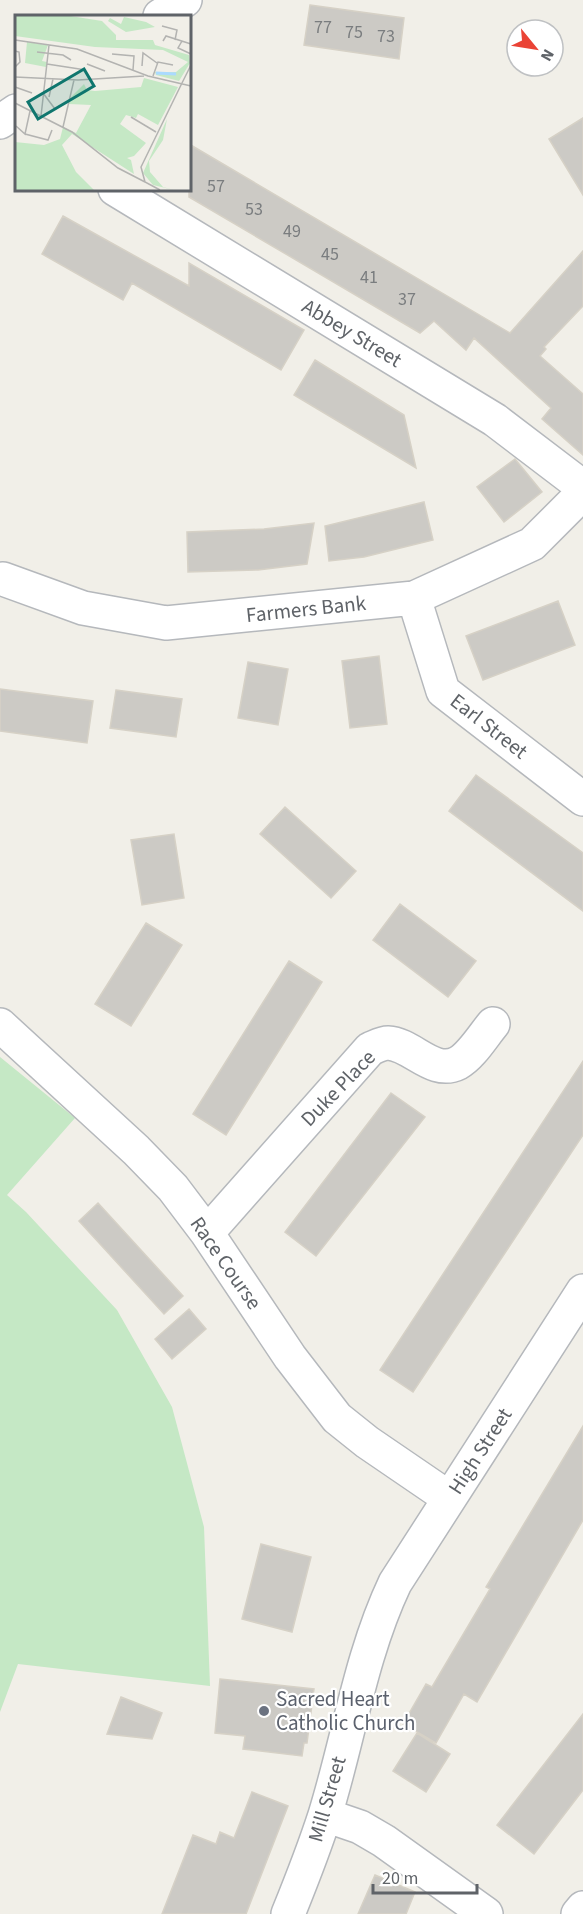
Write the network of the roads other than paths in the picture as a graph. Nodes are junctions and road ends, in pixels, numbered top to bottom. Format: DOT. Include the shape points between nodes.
graph roads {
  1 [pos="185,0"];
  2 [pos="162,15"];
  3 [pos="15,112"];
  4 [pos="0,122"];
  5 [pos="117,190"];
  6 [pos="583,487"];
  7 [pos="583,493"];
  8 [pos="3,579"];
  9 [pos="414,598"];
  10 [pos="583,799"];
  11 [pos="0,1024"];
  12 [pos="493,1024"];
  13 [pos="207,1233"];
  14 [pos="583,1291"];
  15 [pos="449,1498"];
  16 [pos="381,1613"];
  17 [pos="325,1815"];
  18 [pos="583,1908"];
  19 [pos="288,1914"];
  20 [pos="486,1914"];
  21 [pos="578,1914"];
  1 -- 2 [label="street"];
  3 -- 4 [label="street"];
  5 -- 6 [label="street, Abbey Street" via="495,420"];
  7 -- 9 [label="street, Farmers Bank" via="532,544"];
  8 -- 9 [label="street, Farmers Bank" via="83,608 166,623"];
  9 -- 10 [label="street, Earl Street" via="443,691"];
  11 -- 13 [label="street, Race Course" via="136,1150 173,1188"];
  12 -- 13 [label="street, Duke Place" via="459,1062 446,1066 431,1063 402,1046 386,1043 370,1049"];
  13 -- 15 [label="street, Race Course" via="290,1357 337,1418"];
  14 -- 15 [label="street, High Street"];
  15 -- 16 [label="street, High Street" via="395,1583"];
  16 -- 17 [label="street, Mill Street" via="350,1712"];
  17 -- 19 [label="street, Mill Street"];
  17 -- 20 [label="street" via="360,1827 384,1841"];
  18 -- 21 [label="street"];
}
